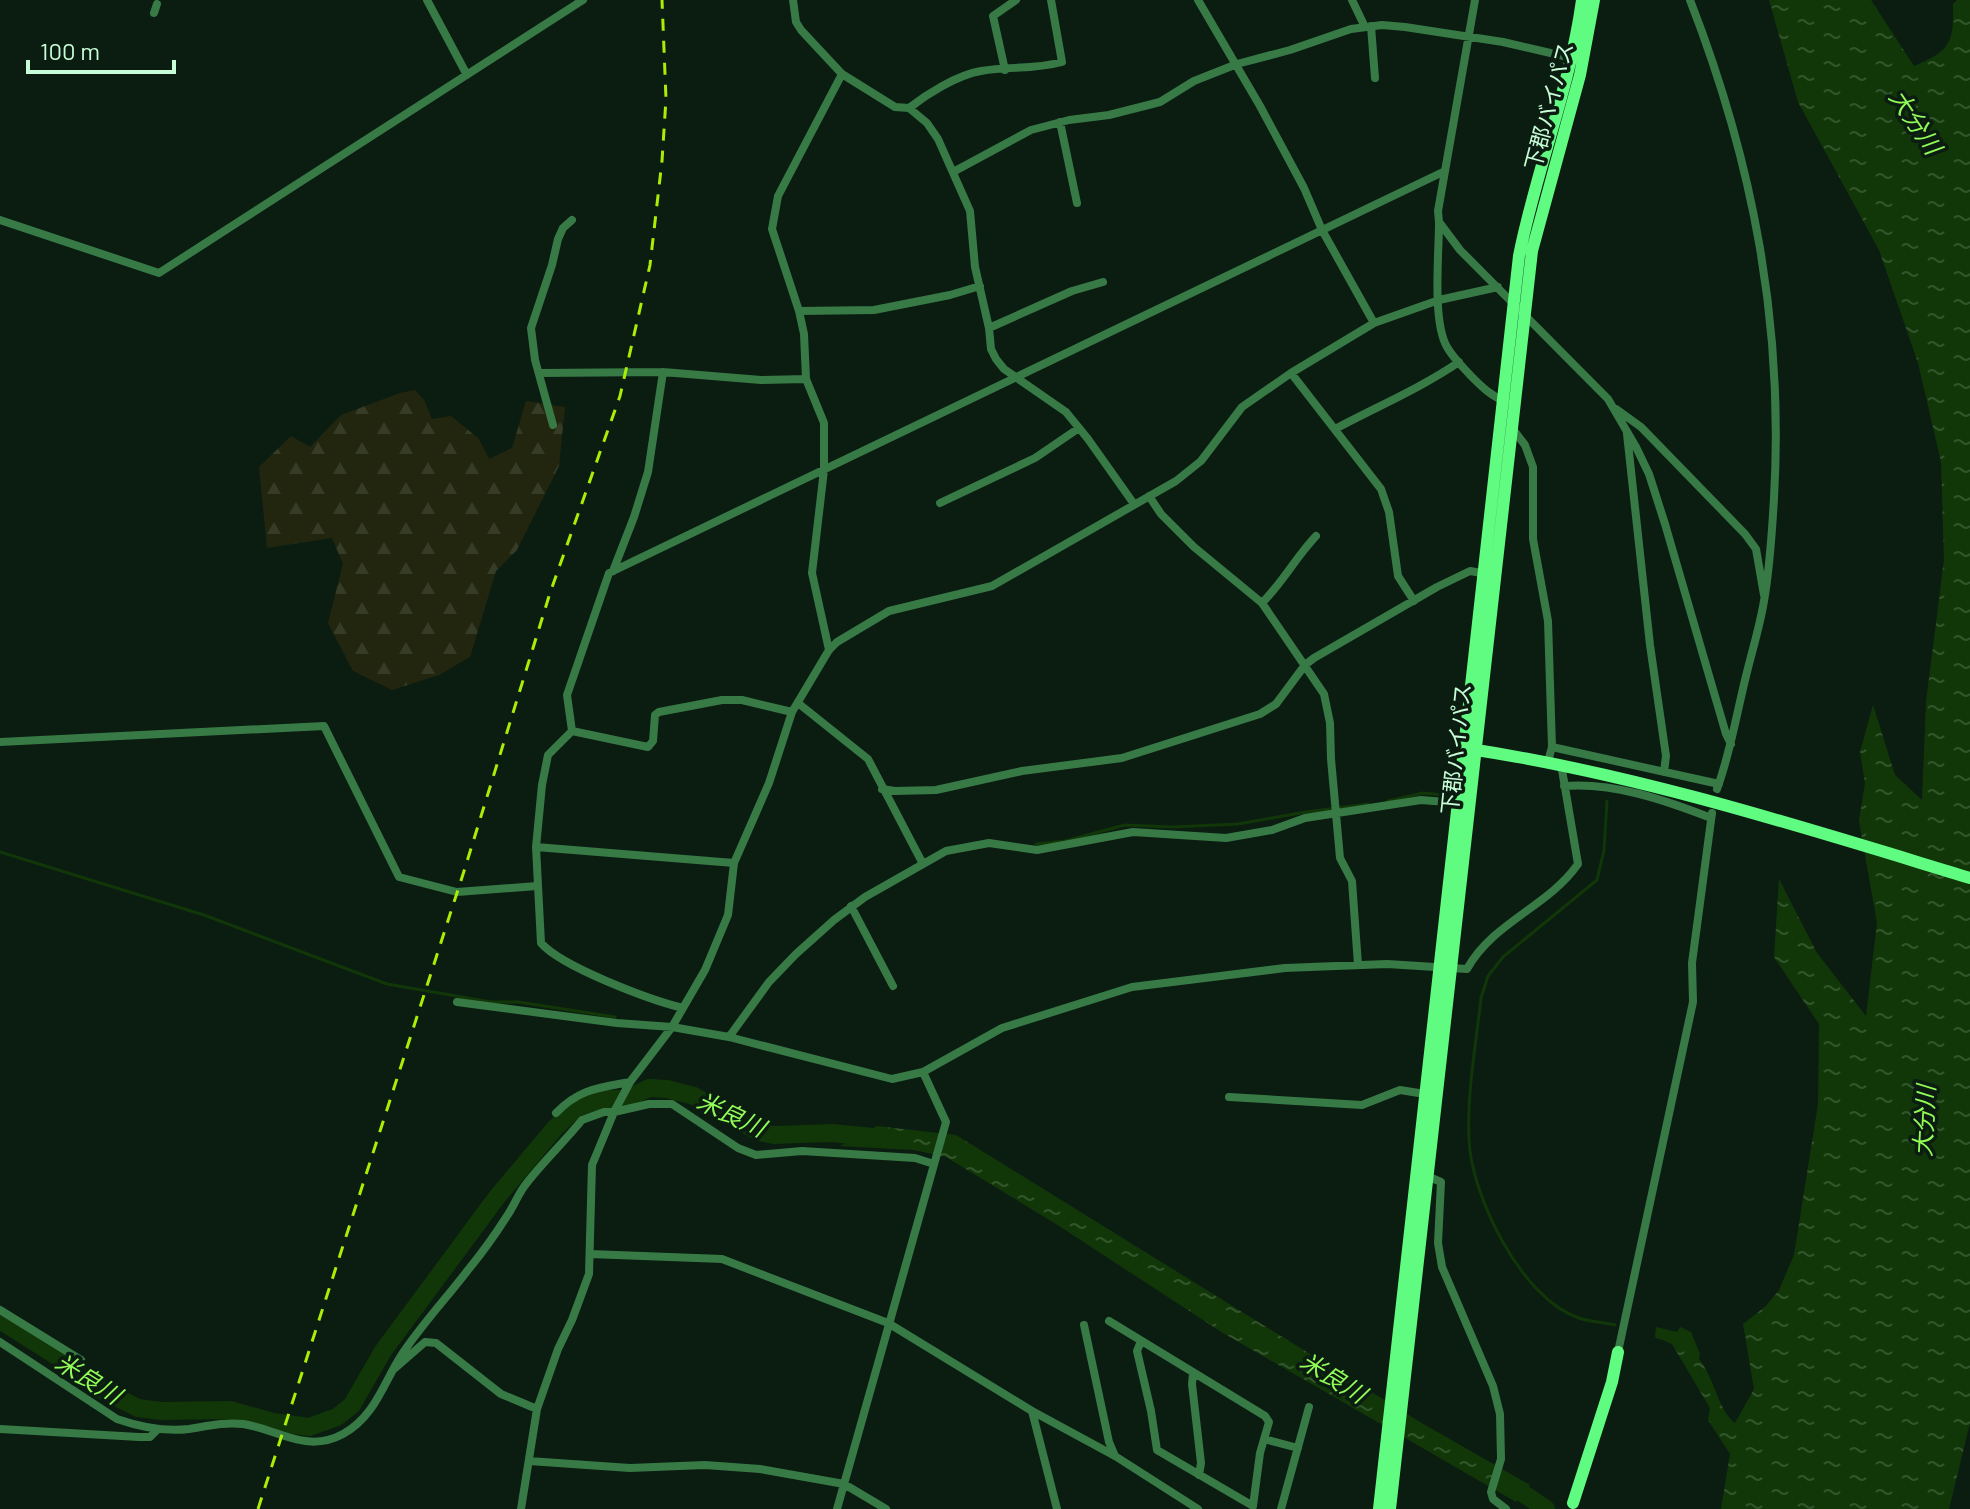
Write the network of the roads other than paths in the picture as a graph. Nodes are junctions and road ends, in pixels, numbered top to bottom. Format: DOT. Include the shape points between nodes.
graph roads {
  1 [pos="427,0"];
  2 [pos="583,0"];
  3 [pos="793,0"];
  4 [pos="1016,0"];
  5 [pos="1051,0"];
  6 [pos="1198,0"];
  7 [pos="1352,0"];
  8 [pos="1475,0"];
  9 [pos="1582,0"];
  10 [pos="1594,0"];
  11 [pos="1690,0"];
  12 [pos="1368,26"];
  13 [pos="1468,38"];
  14 [pos="1572,58"];
  15 [pos="1237,64"];
  16 [pos="1005,70"];
  17 [pos="842,74"];
  18 [pos="467,75"];
  19 [pos="1375,78"];
  20 [pos="909,108"];
  21 [pos="1060,122"];
  22 [pos="1445,171"];
  23 [pos="953,172"];
  24 [pos="1077,203"];
  25 [pos="0,220"];
  26 [pos="572,220"];
  27 [pos="1439,222"];
  28 [pos="1322,230"];
  29 [pos="1103,282"];
  30 [pos="980,286"];
  31 [pos="1498,287"];
  32 [pos="1439,300"];
  33 [pos="1514,303"];
  34 [pos="799,311"];
  35 [pos="1525,315"];
  36 [pos="1374,323"];
  37 [pos="989,328"];
  38 [pos="1459,362"];
  39 [pos="663,372"];
  40 [pos="539,373"];
  41 [pos="1291,373"];
  42 [pos="1016,378"];
  43 [pos="806,379"];
  44 [pos="1509,403"];
  45 [pos="1612,406"];
  46 [pos="553,425"];
  47 [pos="1079,428"];
  48 [pos="1512,428"];
  49 [pos="1335,429"];
  50 [pos="1626,429"];
  51 [pos="824,470"];
  52 [pos="1149,496"];
  53 [pos="940,503"];
  54 [pos="1134,504"];
  55 [pos="1316,536"];
  56 [pos="613,571"];
  57 [pos="1490,575"];
  58 [pos="1765,597"];
  59 [pos="1414,601"];
  60 [pos="1262,603"];
  61 [pos="829,650"];
  62 [pos="1305,665"];
  63 [pos="798,703"];
  64 [pos="792,712"];
  65 [pos="572,731"];
  66 [pos="0,742"];
  67 [pos="1731,744"];
  68 [pos="1552,747"];
  69 [pos="1470,749"];
  70 [pos="1548,761"];
  71 [pos="1561,764"];
  72 [pos="1664,772"];
  73 [pos="1564,786"];
  74 [pos="882,789"];
  75 [pos="1464,804"];
  76 [pos="1336,813"];
  77 [pos="536,847"];
  78 [pos="734,863"];
  79 [pos="923,864"];
  80 [pos="1970,878"];
  81 [pos="537,886"];
  82 [pos="851,906"];
  83 [pos="1358,965"];
  84 [pos="1445,968"];
  85 [pos="893,986"];
  86 [pos="457,1002"];
  87 [pos="683,1008"];
  88 [pos="672,1027"];
  89 [pos="729,1037"];
  90 [pos="923,1072"];
  91 [pos="630,1082"];
  92 [pos="1425,1094"];
  93 [pos="1229,1097"];
  94 [pos="614,1112"];
  95 [pos="556,1113"];
  96 [pos="934,1164"];
  97 [pos="1427,1176"];
  98 [pos="590,1254"];
  99 [pos="0,1310"];
  100 [pos="1109,1321"];
  101 [pos="888,1323"];
  102 [pos="1084,1325"];
  103 [pos="1141,1341"];
  104 [pos="0,1342"];
  105 [pos="1618,1352"];
  106 [pos="81,1360"];
  107 [pos="390,1372"];
  108 [pos="1193,1373"];
  109 [pos="1397,1397"];
  110 [pos="1309,1407"];
  111 [pos="537,1409"];
  112 [pos="1032,1411"];
  113 [pos="0,1429"];
  114 [pos="158,1429"];
  115 [pos="1264,1439"];
  116 [pos="1392,1440"];
  117 [pos="1298,1448"];
  118 [pos="1115,1456"];
  119 [pos="529,1461"];
  120 [pos="1199,1475"];
  121 [pos="844,1484"];
  122 [pos="1573,1506"];
  123 [pos="521,1509"];
  124 [pos="837,1509"];
  125 [pos="886,1509"];
  126 [pos="1057,1509"];
  127 [pos="1198,1509"];
  128 [pos="1281,1509"];
  129 [pos="1379,1509"];
  130 [pos="1390,1509"];
  131 [pos="1506,1509"];
  1 -- 18 [label="street"];
  2 -- 18 [label="street"];
  3 -- 17 [label="street" via="801,30"];
  4 -- 16 [label="street" via="993,16"];
  5 -- 16 [label="street" via="1062,62"];
  6 -- 15 [label="street"];
  7 -- 12 [label="street"];
  8 -- 13 [label="street"];
  9 -- 14 [label="street"];
  10 -- 35 [label="street, 下郡バイパス" via="1580,75 1532,251"];
  11 -- 58 [label="street" via="1724,100 1770,300 1777,452"];
  12 -- 13 [label="street"];
  12 -- 15 [label="street"];
  12 -- 19 [label="street"];
  13 -- 14 [label="street"];
  13 -- 22 [label="street"];
  14 -- 33 [label="street" via="1528,215"];
  15 -- 21 [label="street" via="1160,102"];
  15 -- 28 [label="street"];
  16 -- 20 [label="street" via="979,71 956,80"];
  17 -- 20 [label="street" via="895,107"];
  17 -- 34 [label="street" via="778,196 772,229"];
  18 -- 25 [label="street" via="159,273"];
  20 -- 23 [label="street" via="927,123"];
  21 -- 23 [label="street" via="1031,130"];
  21 -- 24 [label="street"];
  22 -- 27 [label="street"];
  22 -- 28 [label="street"];
  23 -- 30 [label="street" via="970,211"];
  26 -- 40 [label="street" via="558,239 531,328"];
  27 -- 31 [label="street"];
  27 -- 32 [label="street"];
  28 -- 36 [label="street"];
  28 -- 42 [label="street"];
  29 -- 37 [label="street"];
  30 -- 34 [label="street" via="874,310"];
  30 -- 37 [label="street"];
  31 -- 32 [label="street"];
  31 -- 33 [label="street"];
  32 -- 36 [label="street"];
  32 -- 38 [label="street" via="1442,334"];
  33 -- 35 [label="street"];
  33 -- 44 [label="street"];
  34 -- 43 [label="street"];
  35 -- 44 [label="street, 下郡バイパス"];
  35 -- 45 [label="street"];
  36 -- 41 [label="street"];
  37 -- 42 [label="street" via="996,359"];
  38 -- 44 [label="street" via="1487,392"];
  38 -- 49 [label="street"];
  39 -- 40 [label="street"];
  39 -- 43 [label="street"];
  39 -- 56 [label="street" via="648,472"];
  40 -- 46 [label="street"];
  41 -- 49 [label="street"];
  41 -- 52 [label="street" via="1242,407 1201,461"];
  42 -- 47 [label="street" via="1052,400"];
  42 -- 51 [label="street"];
  43 -- 51 [label="street" via="824,423"];
  44 -- 48 [label="street, 下郡バイパス"];
  44 -- 57 [label="street"];
  45 -- 50 [label="street"];
  45 -- 58 [label="street" via="1641,427 1745,534 1756,549"];
  47 -- 53 [label="street" via="1035,458"];
  47 -- 54 [label="street"];
  48 -- 57 [label="street, 下郡バイパス"];
  48 -- 68 [label="street" via="1533,467 1533,539 1548,621"];
  49 -- 59 [label="street" via="1381,489 1398,576"];
  50 -- 67 [label="street" via="1649,474"];
  50 -- 72 [label="street"];
  51 -- 56 [label="street"];
  51 -- 61 [label="street" via="812,573"];
  52 -- 54 [label="street"];
  52 -- 60 [label="street" via="1194,547"];
  54 -- 61 [label="street" via="992,586 889,611"];
  55 -- 60 [label="street"];
  56 -- 65 [label="street" via="569,687"];
  57 -- 59 [label="street" via="1470,571"];
  57 -- 69 [label="street"];
  58 -- 67 [label="street"];
  59 -- 62 [label="street"];
  60 -- 62 [label="street"];
  61 -- 63 [label="street"];
  62 -- 74 [label="street" via="1276,704 1260,714 1142,753 936,790"];
  62 -- 76 [label="street" via="1328,708"];
  63 -- 64 [label="street"];
  63 -- 74 [label="street" via="868,759"];
  64 -- 65 [label="street" via="722,700 659,712 648,747"];
  64 -- 78 [label="street"];
  65 -- 77 [label="street" via="548,755"];
  66 -- 81 [label="street" via="324,726 399,877 457,892"];
  67 -- 72 [label="street" via="1718,787"];
  68 -- 70 [label="street"];
  68 -- 72 [label="street"];
  69 -- 70 [label="street"];
  69 -- 75 [label="street"];
  70 -- 71 [label="street"];
  71 -- 73 [label="street"];
  71 -- 80 [label="street" via="1751,812"];
  73 -- 84 [label="street" via="1578,864 1569,877 1477,950 1467,969"];
  73 -- 105 [label="street" via="1607,787 1711,816 1692,963 1693,1002"];
  74 -- 79 [label="street"];
  75 -- 76 [label="street" via="1421,800"];
  75 -- 84 [label="street"];
  76 -- 79 [label="street" via="1226,838 1133,832 1037,850 989,843 946,851"];
  76 -- 83 [label="street" via="1340,858 1352,881"];
  77 -- 78 [label="street"];
  77 -- 81 [label="street"];
  78 -- 87 [label="street" via="728,915"];
  79 -- 82 [label="street"];
  81 -- 87 [label="street" via="541,943 550,953 650,999"];
  82 -- 85 [label="street"];
  82 -- 89 [label="street" via="769,982"];
  83 -- 84 [label="street"];
  83 -- 90 [label="street" via="1285,968 1132,987 1002,1028"];
  84 -- 92 [label="street"];
  84 -- 97 [label="street"];
  86 -- 88 [label="street"];
  87 -- 88 [label="street"];
  88 -- 89 [label="street"];
  88 -- 91 [label="street"];
  89 -- 90 [label="street" via="892,1079"];
  90 -- 96 [label="street" via="946,1122"];
  91 -- 94 [label="street"];
  91 -- 95 [label="street" via="570,1098"];
  92 -- 93 [label="street" via="1400,1090 1362,1105"];
  92 -- 109 [label="street"];
  94 -- 96 [label="street" via="672,1104 756,1155 802,1151 915,1158"];
  94 -- 98 [label="street" via="592,1165"];
  94 -- 107 [label="street" via="582,1120 538,1169"];
  96 -- 101 [label="street"];
  97 -- 109 [label="street"];
  97 -- 131 [label="street" via="1441,1182 1442,1267 1497,1400 1502,1450 1491,1496"];
  98 -- 101 [label="street" via="722,1259"];
  98 -- 111 [label="street" via="589,1274"];
  99 -- 106 [label="street"];
  100 -- 103 [label="street"];
  101 -- 112 [label="street"];
  101 -- 121 [label="street"];
  102 -- 118 [label="street"];
  103 -- 108 [label="street"];
  103 -- 120 [label="street" via="1137,1351 1157,1450"];
  104 -- 114 [label="street" via="117,1419"];
  105 -- 122 [label="street"];
  107 -- 111 [label="street" via="425,1342 436,1343 501,1394"];
  107 -- 114 [label="street" via="380,1397 356,1426 322,1441 281,1437 243,1424"];
  108 -- 115 [label="street" via="1265,1416 1269,1422"];
  108 -- 120 [label="street"];
  109 -- 116 [label="street"];
  110 -- 117 [label="street"];
  111 -- 119 [label="street"];
  112 -- 118 [label="street"];
  112 -- 126 [label="street"];
  113 -- 114 [label="street" via="139,1437 150,1437"];
  115 -- 117 [label="street"];
  115 -- 120 [label="street" via="1253,1506"];
  116 -- 129 [label="street"];
  116 -- 130 [label="street"];
  117 -- 128 [label="street"];
  118 -- 127 [label="street"];
  119 -- 121 [label="street" via="630,1468 728,1465"];
  119 -- 123 [label="street"];
  121 -- 124 [label="street"];
  121 -- 125 [label="street"];
}
